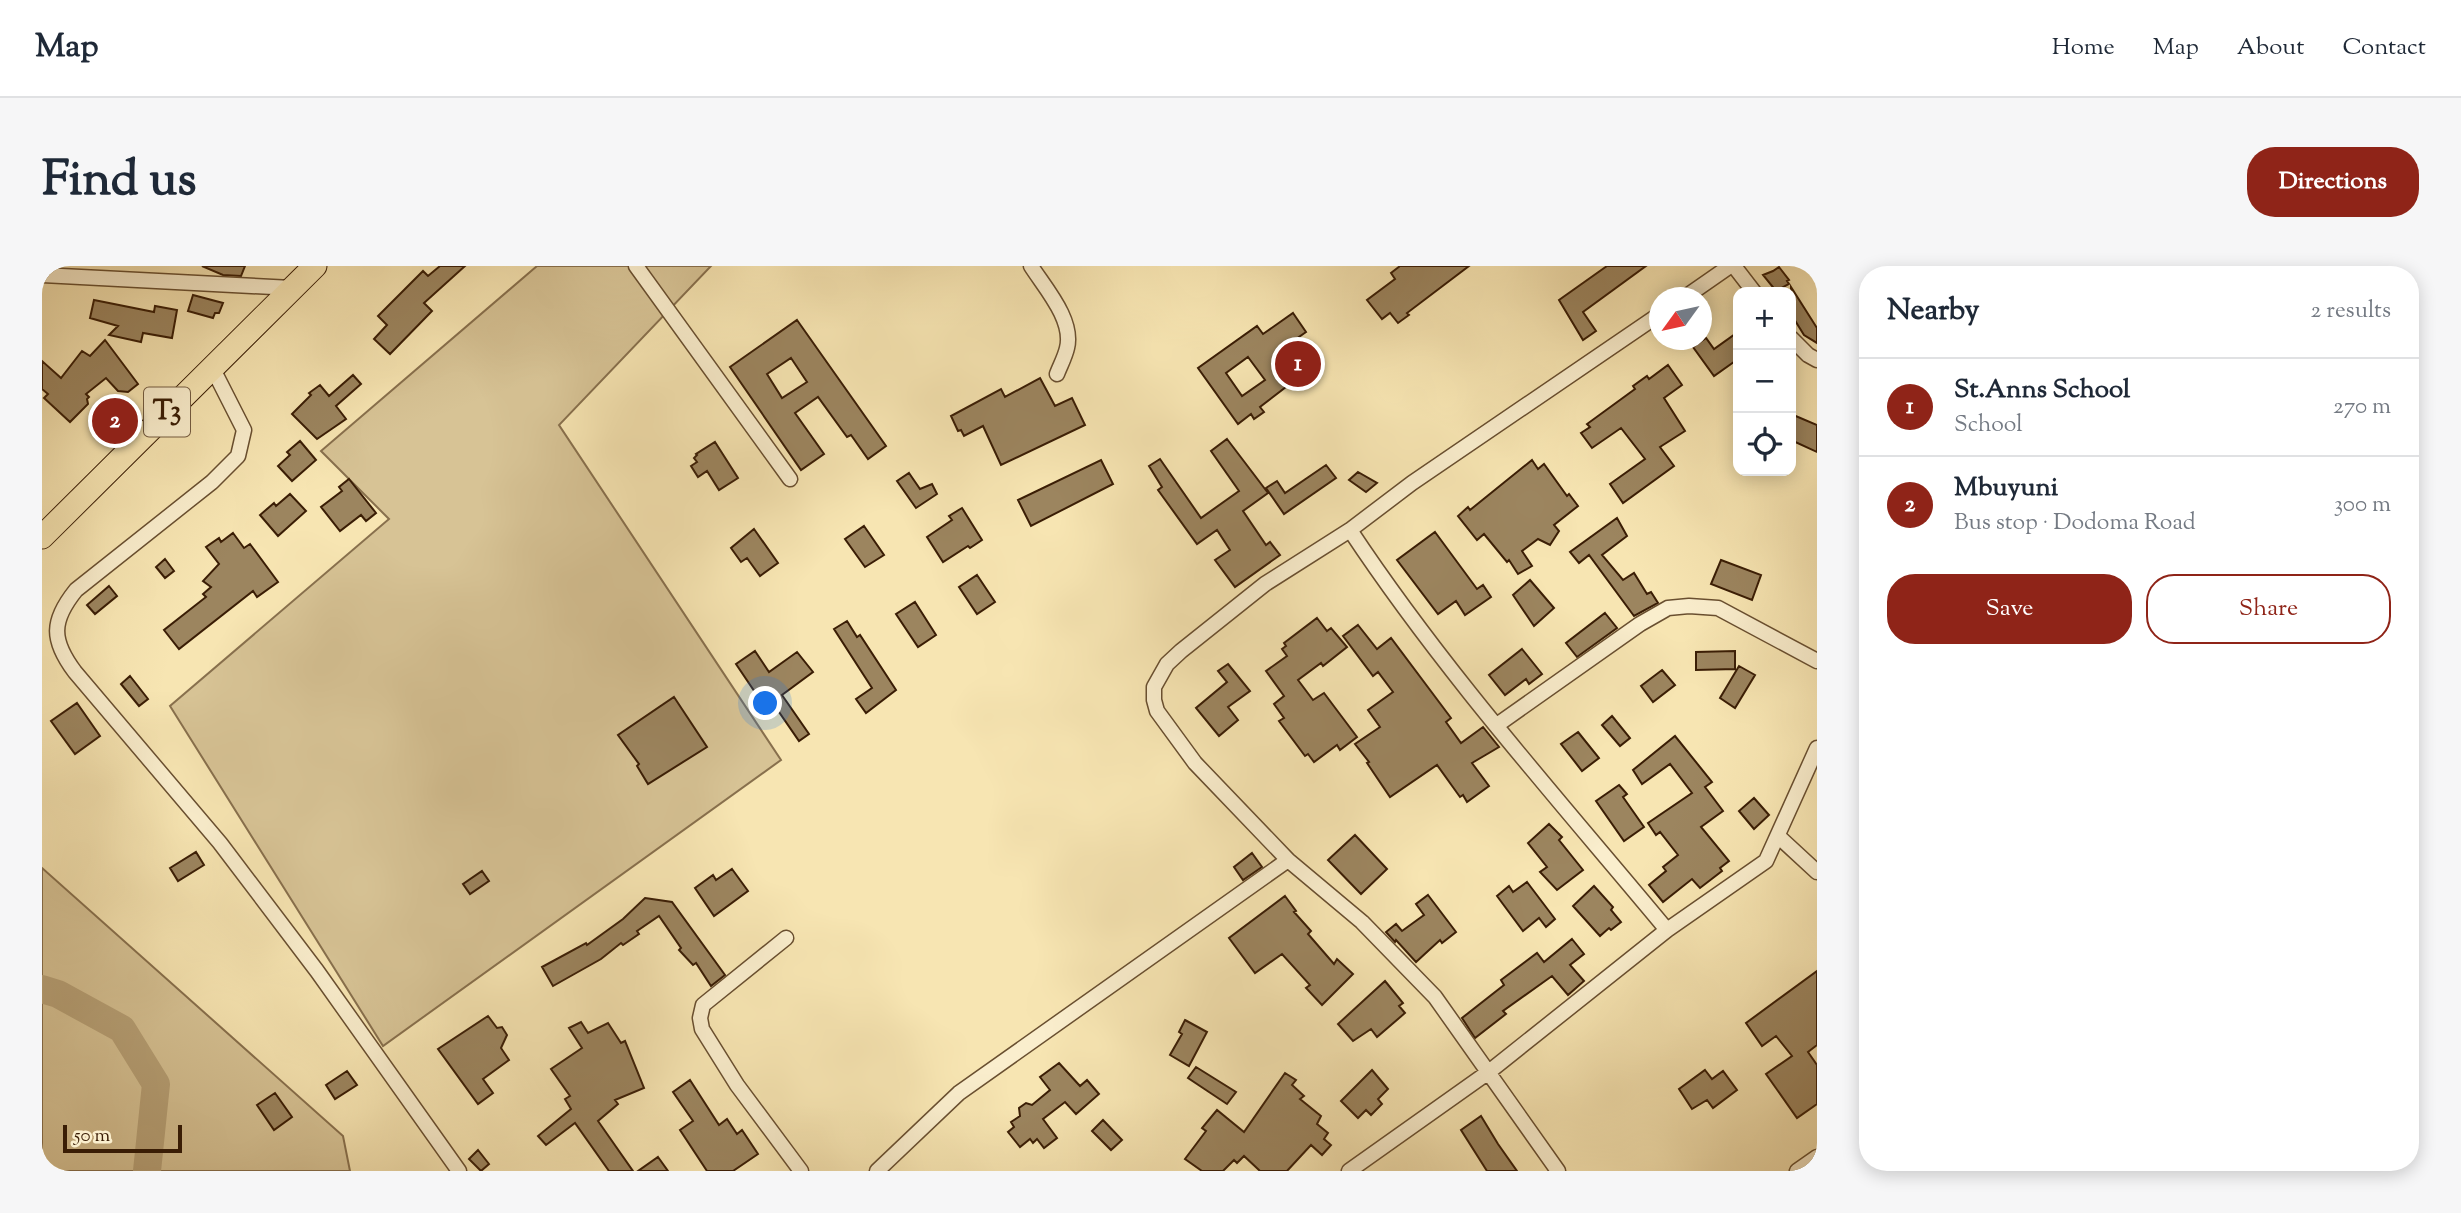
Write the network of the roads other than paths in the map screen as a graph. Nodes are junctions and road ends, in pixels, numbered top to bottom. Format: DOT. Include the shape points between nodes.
graph roads {
  1 [pos="315,266"];
  2 [pos="636,266"];
  3 [pos="1031,266"];
  4 [pos="1732,266"];
  5 [pos="42,275"];
  6 [pos="1700,287"];
  7 [pos="1750,287"];
  8 [pos="292,288"];
  9 [pos="1649,321"];
  10 [pos="1796,343"];
  11 [pos="1817,360"];
  12 [pos="212,367"];
  13 [pos="1057,374"];
  14 [pos="790,479"];
  15 [pos="1350,530"];
  16 [pos="42,537"];
  17 [pos="1817,661"];
  18 [pos="1497,725"];
  19 [pos="1817,748"];
  20 [pos="1779,837"];
  21 [pos="1288,860"];
  22 [pos="1817,872"];
  23 [pos="1668,930"];
  24 [pos="786,938"];
  25 [pos="1490,1072"];
  26 [pos="1817,1157"];
  27 [pos="459,1171"];
  28 [pos="801,1171"];
  29 [pos="877,1171"];
  30 [pos="1349,1171"];
  31 [pos="1558,1171"];
  32 [pos="1797,1171"];
  1 -- 8 [label="highway, T3"];
  2 -- 14 [label="street"];
  3 -- 13 [label="street" via="1067,330 1068,346"];
  4 -- 6 [label="street"];
  4 -- 7 [label="street"];
  5 -- 8 [label="street"];
  8 -- 12 [label="highway, T3"];
  9 -- 15 [label="street"];
  10 -- 11 [label="street"];
  12 -- 16 [label="highway, T3"];
  12 -- 27 [label="street" via="244,430 238,457 76,590 57,621 58,641 75,672 220,843 317,971"];
  15 -- 18 [label="street"];
  15 -- 21 [label="street" via="1265,584 1204,631 1167,664 1154,687 1157,711 1195,763"];
  17 -- 18 [label="street" via="1718,608 1668,608"];
  18 -- 23 [label="street"];
  19 -- 20 [label="street"];
  20 -- 22 [label="street"];
  20 -- 23 [label="street" via="1766,861"];
  21 -- 25 [label="street" via="1397,956 1435,997"];
  21 -- 29 [label="street" via="958,1093"];
  23 -- 25 [label="street"];
  24 -- 28 [label="street" via="703,1005 700,1018 731,1077"];
  25 -- 30 [label="street"];
  25 -- 31 [label="street"];
  26 -- 32 [label="street"];
}
